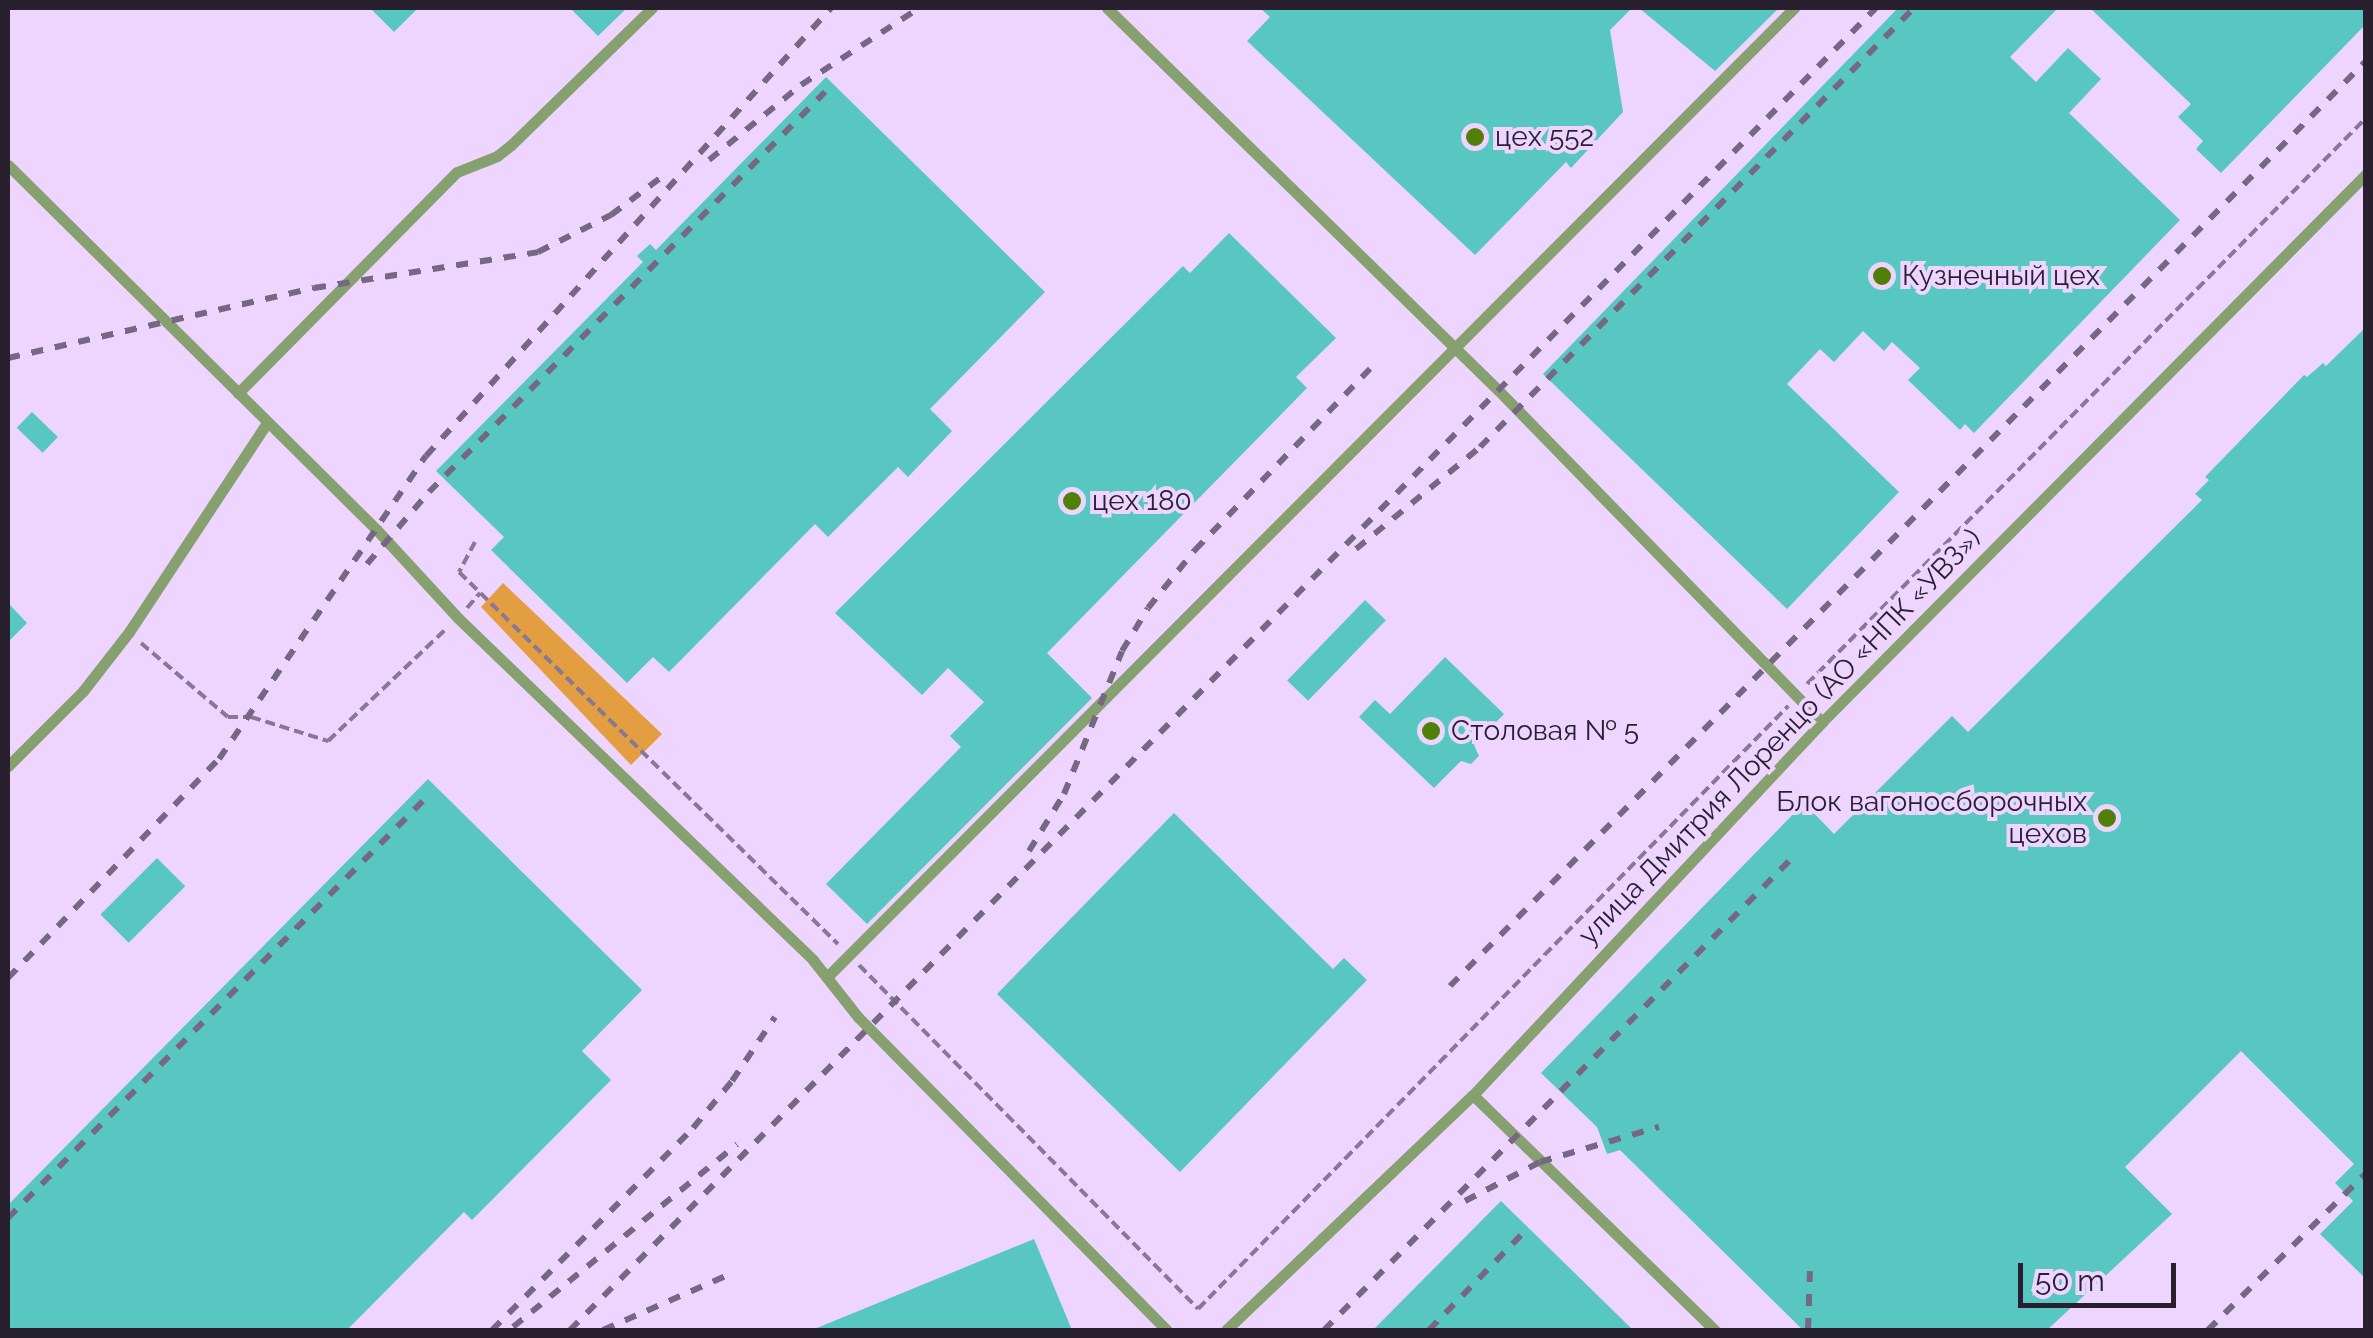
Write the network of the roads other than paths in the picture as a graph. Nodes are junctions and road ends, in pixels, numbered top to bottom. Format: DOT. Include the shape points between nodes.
graph roads {
  1 [pos="652,8"];
  2 [pos="1107,8"];
  3 [pos="1794,8"];
  4 [pos="8,165"];
  5 [pos="2366,174"];
  6 [pos="1452,348"];
  7 [pos="238,393"];
  8 [pos="268,422"];
  9 [pos="1822,722"];
  10 [pos="8,766"];
  11 [pos="827,977"];
  12 [pos="1473,1095"];
  13 [pos="1167,1330"];
  14 [pos="1226,1330"];
  15 [pos="1715,1330"];
  1 -- 7 [label="lane" via="511,145 458,172"];
  2 -- 6 [label="lane"];
  3 -- 6 [label="lane"];
  4 -- 7 [label="lane"];
  5 -- 9 [label="lane, улица Дмитрия Лоренцо (АО «НПК «УВЗ»)"];
  6 -- 9 [label="lane"];
  6 -- 11 [label="lane"];
  7 -- 8 [label="lane"];
  8 -- 10 [label="lane" via="84,692"];
  8 -- 11 [label="lane" via="458,618"];
  9 -- 12 [label="lane, улица Дмитрия Лоренцо (АО «НПК «УВЗ»)"];
  11 -- 13 [label="lane" via="869,1029"];
  12 -- 14 [label="lane, улица Дмитрия Лоренцо (АО «НПК «УВЗ»)"];
  12 -- 15 [label="lane"];
}
